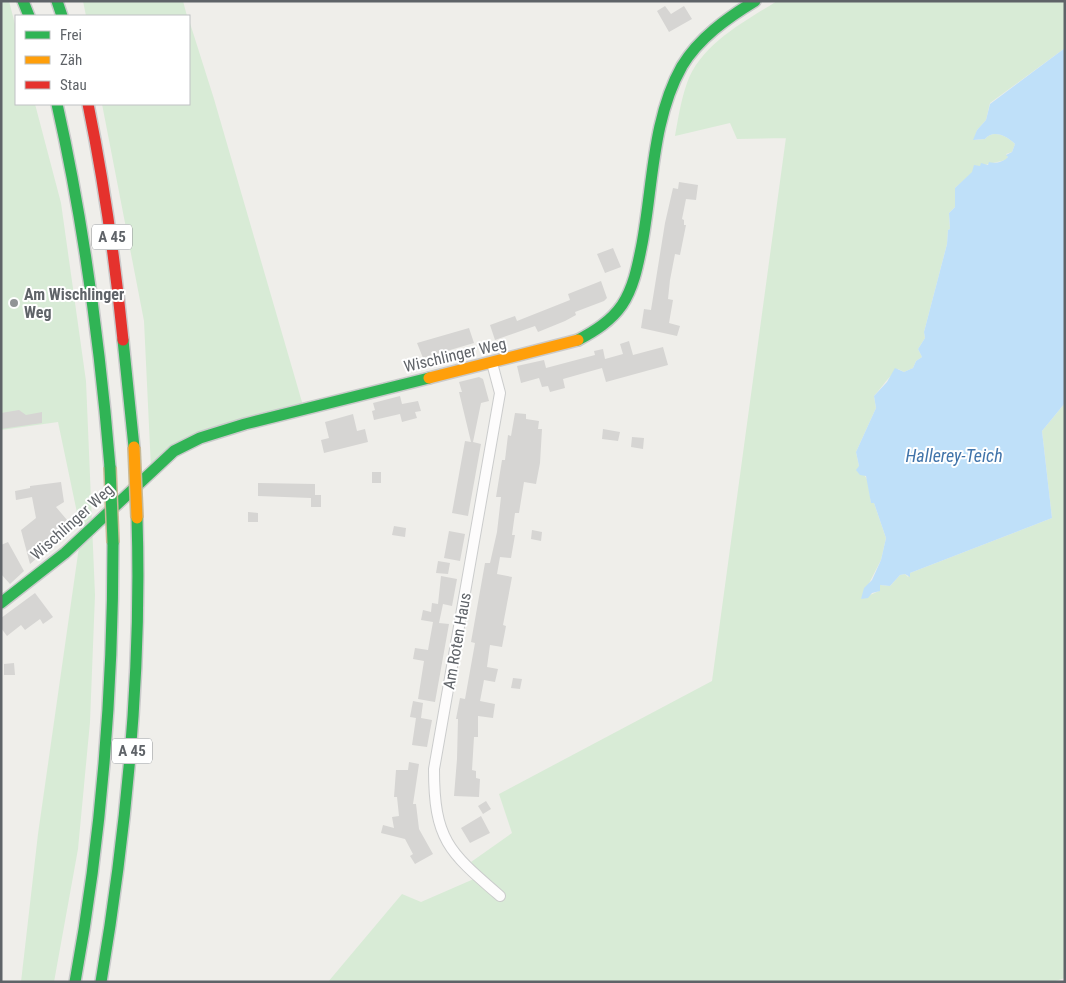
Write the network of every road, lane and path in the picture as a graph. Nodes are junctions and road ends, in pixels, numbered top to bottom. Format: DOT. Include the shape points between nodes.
graph roads {
  1 [pos="23,1"];
  2 [pos="34,1"];
  3 [pos="57,1"];
  4 [pos="70,1"];
  5 [pos="755,1"];
  6 [pos="29,15"];
  7 [pos="38,15"];
  8 [pos="62,15"];
  9 [pos="73,15"];
  10 [pos="58,105"];
  11 [pos="88,106"];
  12 [pos="492,363"];
  13 [pos="1,603"];
  14 [pos="500,896"];
  15 [pos="75,982"];
  16 [pos="101,982"];
  1 -- 6 [label="main road"];
  2 -- 7 [label="main road"];
  3 -- 8 [label="main road"];
  4 -- 9 [label="main road"];
  5 -- 12 [label="main road, Wischlinger Weg" via="723,20 707,35 682,67 671,91 632,286 617,312 590,334 570,343"];
  10 -- 15 [label="main road, A 45, bridge" via="90,271 103,366 113,543 113,654 103,800 95,876"];
  11 -- 16 [label="main road, A 45, bridge" via="116,266 134,447 137,518 138,648 130,782"];
  12 -- 13 [label="main road, Wischlinger Weg" via="411,381 200,438 174,451 65,553"];
  12 -- 14 [label="street, Am Roten Haus" via="500,393 434,769 434,795 446,843"];
}
